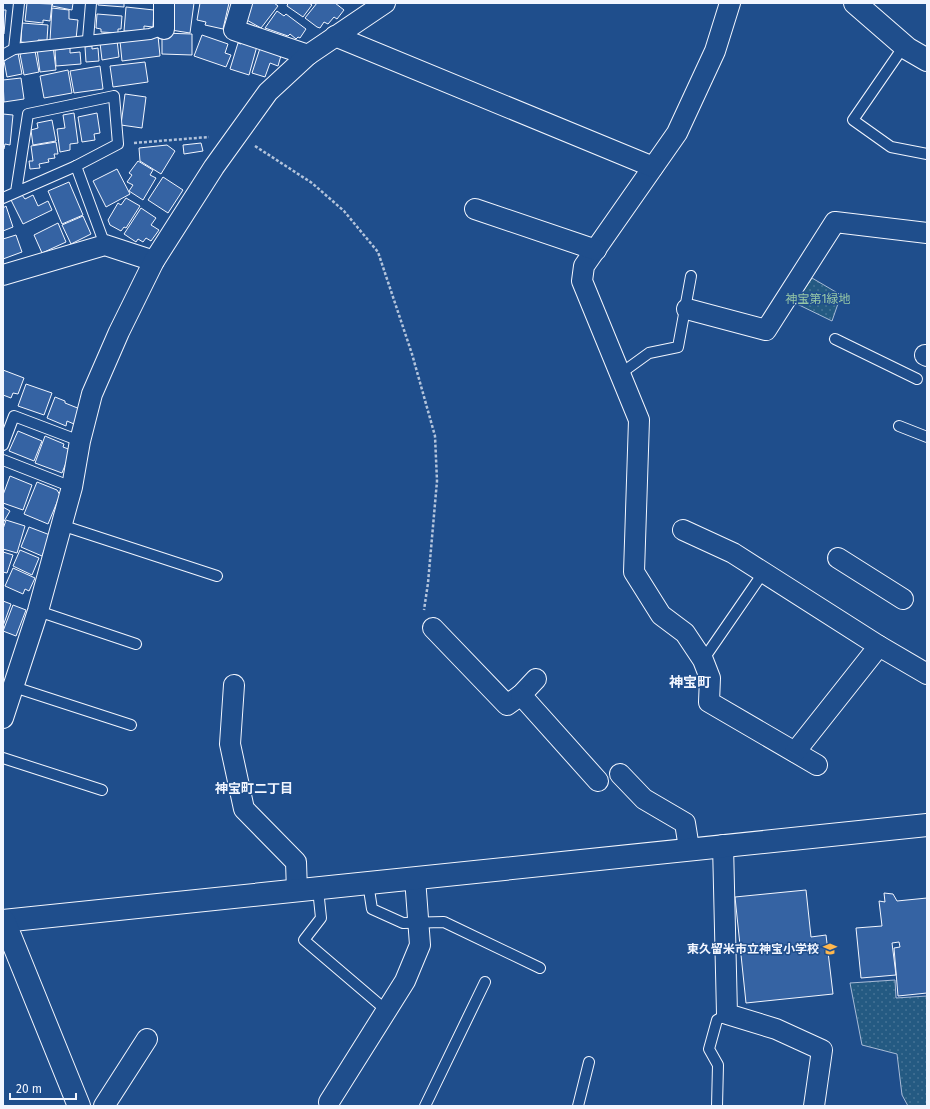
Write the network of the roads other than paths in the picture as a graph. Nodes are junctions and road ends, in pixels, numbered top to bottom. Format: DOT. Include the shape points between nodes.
graph roads {
  1 [pos="19,3"];
  2 [pos="90,3"];
  3 [pos="164,3"];
  4 [pos="242,3"];
  5 [pos="730,3"];
  6 [pos="855,3"];
  7 [pos="373,6"];
  8 [pos="164,29"];
  9 [pos="335,36"];
  10 [pos="88,40"];
  11 [pos="904,46"];
  12 [pos="14,49"];
  13 [pos="3,55"];
  14 [pos="308,55"];
  15 [pos="927,60"];
  16 [pos="927,154"];
  17 [pos="76,166"];
  18 [pos="653,168"];
  19 [pos="16,192"];
  20 [pos="3,198"];
  21 [pos="475,209"];
  22 [pos="927,233"];
  23 [pos="105,245"];
  24 [pos="596,250"];
  25 [pos="154,261"];
  26 [pos="3,275"];
  27 [pos="691,276"];
  28 [pos="686,309"];
  29 [pos="836,340"];
  30 [pos="620,374"];
  31 [pos="917,379"];
  32 [pos="899,426"];
  33 [pos="927,437"];
  34 [pos="80,441"];
  35 [pos="3,445"];
  36 [pos="3,460"];
  37 [pos="72,487"];
  38 [pos="61,525"];
  39 [pos="683,530"];
  40 [pos="838,558"];
  41 [pos="763,573"];
  42 [pos="217,576"];
  43 [pos="903,598"];
  44 [pos="38,611"];
  45 [pos="433,628"];
  46 [pos="136,644"];
  47 [pos="879,646"];
  48 [pos="703,660"];
  49 [pos="927,674"];
  50 [pos="536,679"];
  51 [pos="234,685"];
  52 [pos="14,687"];
  53 [pos="521,695"];
  54 [pos="3,718"];
  55 [pos="131,725"];
  56 [pos="795,752"];
  57 [pos="3,758"];
  58 [pos="817,765"];
  59 [pos="620,774"];
  60 [pos="598,781"];
  61 [pos="102,790"];
  62 [pos="927,825"];
  63 [pos="723,845"];
  64 [pos="689,848"];
  65 [pos="414,878"];
  66 [pos="368,883"];
  67 [pos="307,890"];
  68 [pos="3,920"];
  69 [pos="418,924"];
  70 [pos="540,968"];
  71 [pos="484,982"];
  72 [pos="386,1010"];
  73 [pos="727,1014"];
  74 [pos="147,1038"];
  75 [pos="589,1062"];
  76 [pos="329,1102"];
  77 [pos="79,1106"];
  78 [pos="104,1106"];
  79 [pos="425,1106"];
  80 [pos="578,1106"];
  81 [pos="717,1106"];
  82 [pos="814,1106"];
  1 -- 12 [label="lane"];
  2 -- 10 [label="lane"];
  3 -- 8 [label="street"];
  4 -- 14 [label="street" via="234,30"];
  5 -- 18 [label="street" via="715,51 678,133"];
  6 -- 11 [label="street"];
  7 -- 9 [label="street"];
  8 -- 10 [label="lane" via="150,34"];
  9 -- 14 [label="street"];
  9 -- 18 [label="street"];
  10 -- 12 [label="lane"];
  11 -- 15 [label="street"];
  11 -- 16 [label="lane" via="853,120 891,147"];
  12 -- 13 [label="lane"];
  14 -- 25 [label="street" via="268,92 214,167"];
  17 -- 19 [label="lane"];
  17 -- 19 [label="lane" via="118,144 114,96 28,114"];
  17 -- 23 [label="lane"];
  18 -- 24 [label="street"];
  19 -- 20 [label="lane"];
  21 -- 24 [label="street"];
  22 -- 28 [label="street" via="835,222 766,330"];
  23 -- 25 [label="street"];
  23 -- 26 [label="street"];
  24 -- 30 [label="street" via="584,266 582,281"];
  25 -- 34 [label="street" via="92,394"];
  27 -- 28 [label="lane"];
  28 -- 30 [label="lane" via="678,346 649,353"];
  29 -- 31 [label="lane"];
  30 -- 48 [label="street" via="639,420 634,572 661,614 685,633"];
  32 -- 33 [label="lane"];
  34 -- 35 [label="lane" via="14,416"];
  34 -- 37 [label="street"];
  36 -- 37 [label="lane"];
  37 -- 38 [label="street"];
  38 -- 42 [label="lane"];
  38 -- 44 [label="street"];
  39 -- 41 [label="street" via="733,553"];
  40 -- 43 [label="street"];
  41 -- 47 [label="street"];
  41 -- 48 [label="lane"];
  44 -- 46 [label="lane"];
  44 -- 52 [label="street"];
  45 -- 53 [label="street" via="507,705"];
  47 -- 49 [label="street"];
  47 -- 56 [label="street"];
  48 -- 56 [label="street" via="710,678 709,702"];
  50 -- 53 [label="street"];
  51 -- 67 [label="street" via="230,744 244,809 296,862"];
  52 -- 54 [label="street"];
  52 -- 55 [label="lane"];
  53 -- 60 [label="street"];
  56 -- 58 [label="street"];
  57 -- 61 [label="lane"];
  59 -- 64 [label="street" via="644,798 685,823"];
  62 -- 63 [label="street"];
  63 -- 64 [label="street"];
  63 -- 73 [label="street"];
  64 -- 65 [label="street"];
  65 -- 66 [label="street"];
  65 -- 69 [label="street"];
  66 -- 67 [label="street"];
  66 -- 69 [label="lane" via="372,909 403,924"];
  67 -- 68 [label="street"];
  67 -- 72 [label="lane" via="321,918 304,940"];
  68 -- 77 [label="street"];
  69 -- 70 [label="lane" via="444,922"];
  69 -- 72 [label="street" via="420,944 404,980"];
  71 -- 79 [label="lane"];
  72 -- 76 [label="street"];
  73 -- 81 [label="lane" via="717,1020 709,1049 718,1065"];
  73 -- 82 [label="street" via="776,1029 822,1050"];
  74 -- 78 [label="street"];
  75 -- 80 [label="lane"];
}
